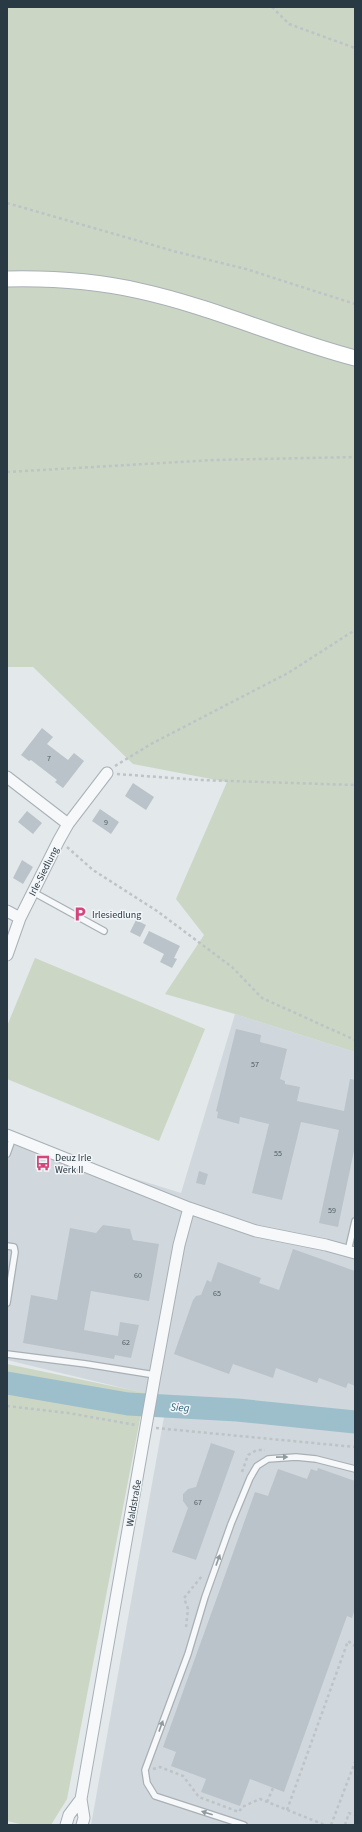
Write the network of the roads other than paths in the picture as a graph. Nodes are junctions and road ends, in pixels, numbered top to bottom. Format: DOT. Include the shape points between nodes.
graph roads {
  1 [pos="7,279"];
  2 [pos="355,358"];
  3 [pos="107,773"];
  4 [pos="7,777"];
  5 [pos="68,824"];
  6 [pos="33,892"];
  7 [pos="7,912"];
  8 [pos="20,918"];
  9 [pos="104,931"];
  10 [pos="7,955"];
  11 [pos="10,1136"];
  12 [pos="7,1154"];
  13 [pos="189,1208"];
  14 [pos="355,1221"];
  15 [pos="7,1246"];
  16 [pos="351,1252"];
  17 [pos="7,1303"];
  18 [pos="7,1354"];
  19 [pos="155,1375"];
  20 [pos="355,1469"];
  21 [pos="81,1799"];
  22 [pos="83,1813"];
  23 [pos="66,1825"];
  24 [pos="82,1825"];
  25 [pos="91,1825"];
  26 [pos="244,1825"];
  1 -- 2 [label="main road" via="77,280 139,291"];
  3 -- 5 [label="street, Irle-Siedlung"];
  4 -- 5 [label="street"];
  5 -- 6 [label="street, Irle-Siedlung"];
  6 -- 8 [label="street, Irle-Siedlung"];
  6 -- 9 [label="lane"];
  7 -- 8 [label="street"];
  8 -- 10 [label="street, Irle-Siedlung"];
  11 -- 12 [label="lane"];
  11 -- 13 [label="street"];
  13 -- 16 [label="street" via="256,1230"];
  13 -- 19 [label="street, Waldstraße" via="179,1245"];
  14 -- 16 [label="lane"];
  15 -- 17 [label="lane" via="14,1247 15,1252"];
  18 -- 19 [label="lane"];
  19 -- 21 [label="street, Waldstraße"];
  26 -- 20 [label="lane, one-way" via="156,1796 147,1783 145,1770 188,1654 229,1531 257,1466 268,1459 296,1457 316,1459"];
  21 -- 22 [label="street, Waldstraße"];
  21 -- 23 [label="street, Waldstraße" via="69,1815"];
  22 -- 24 [label="street, Waldstraße"];
  22 -- 25 [label="street, Waldstraße"];
}
